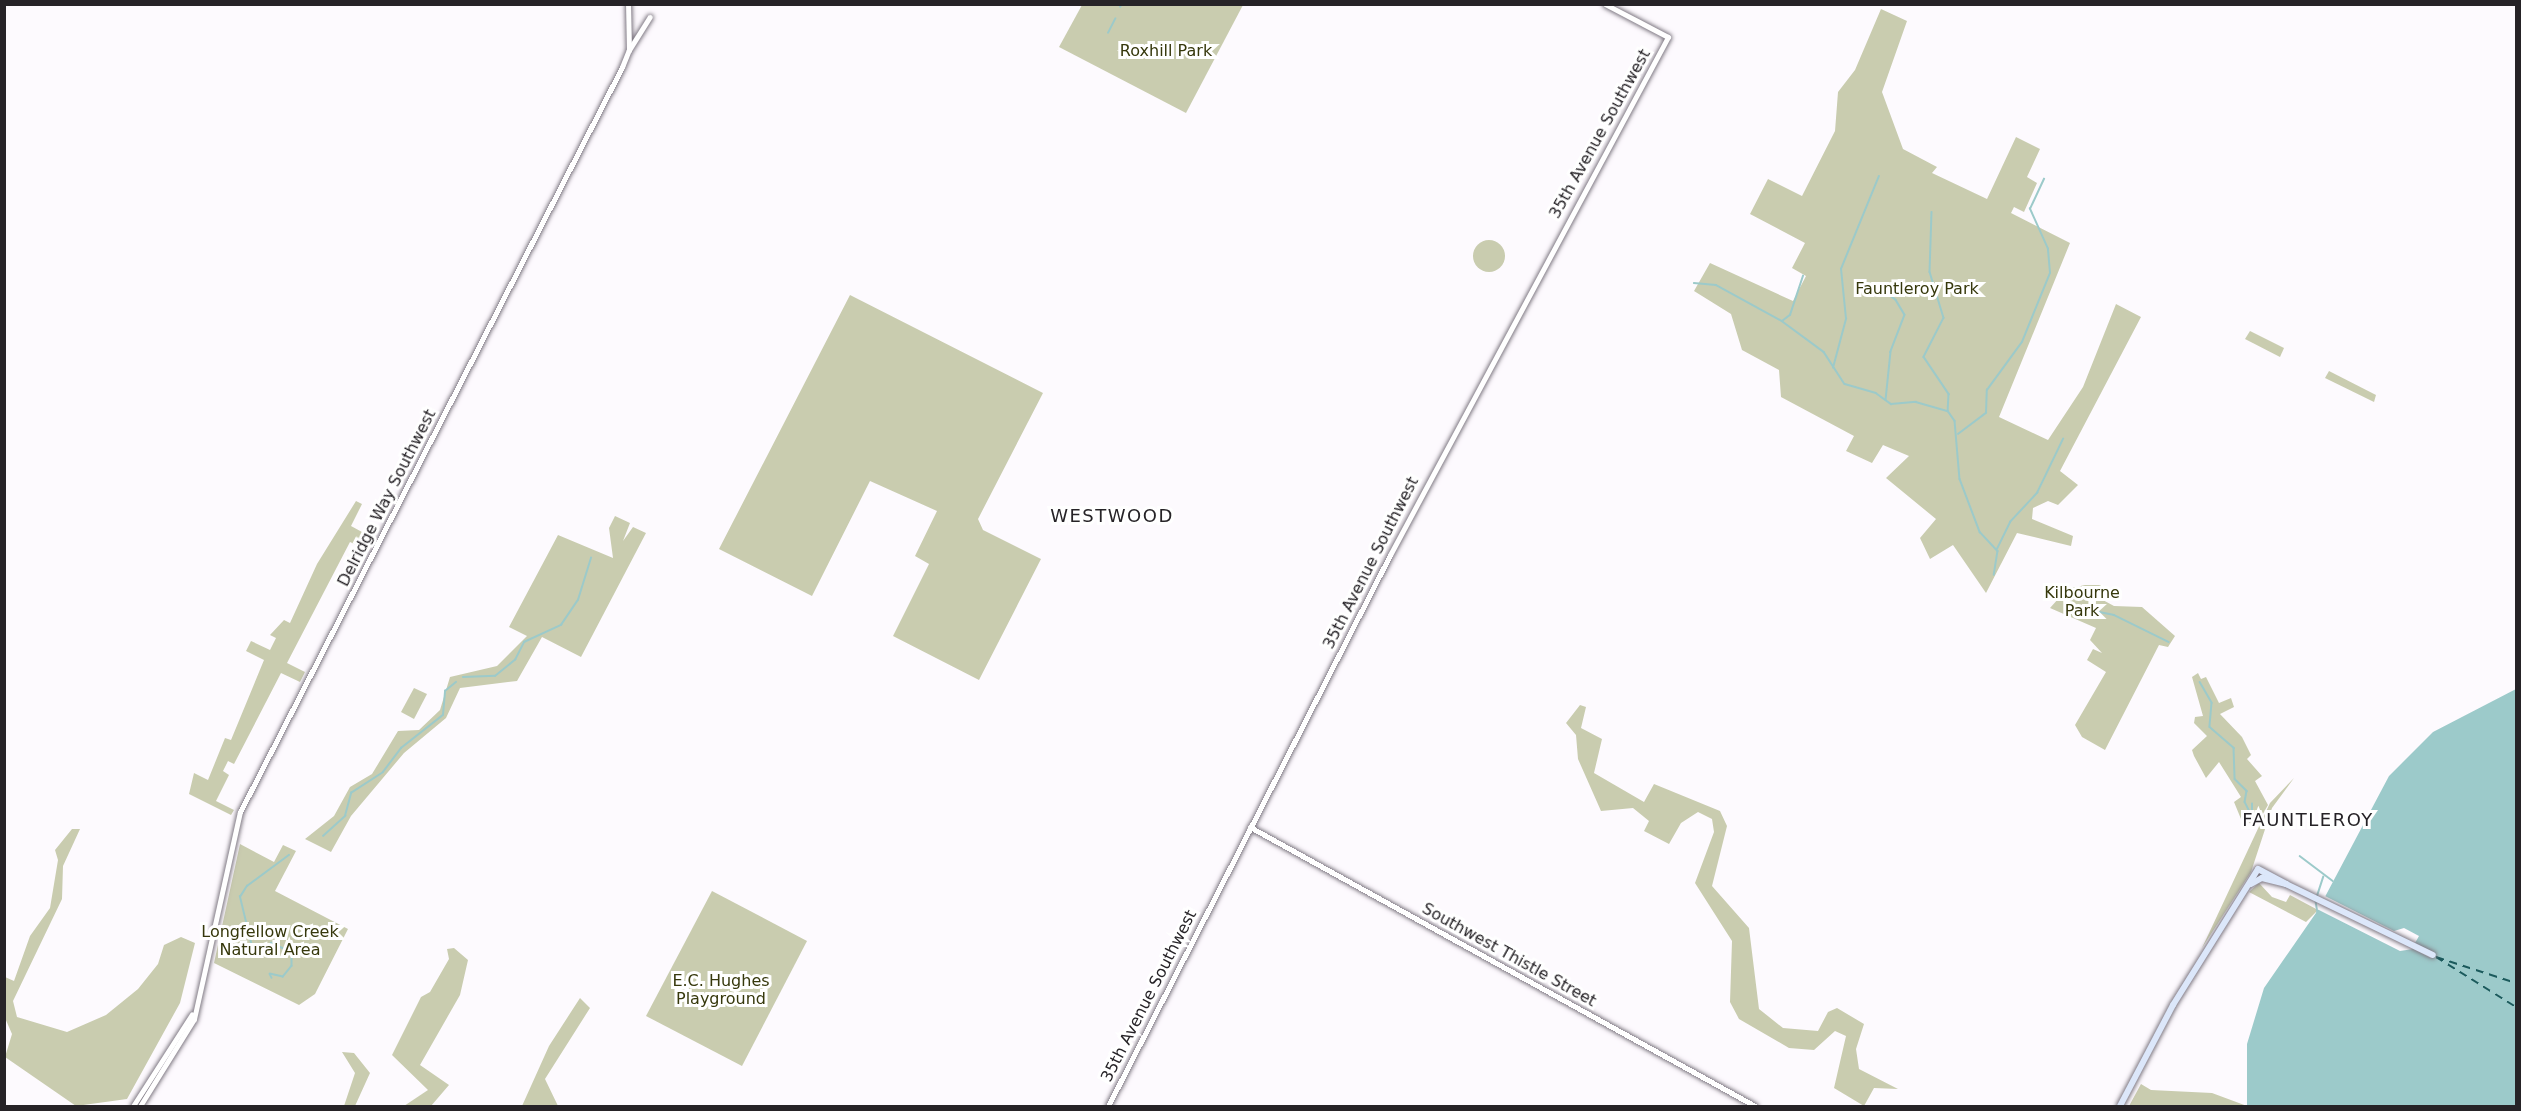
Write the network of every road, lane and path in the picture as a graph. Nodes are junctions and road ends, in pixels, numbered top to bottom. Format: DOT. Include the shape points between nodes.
graph roads {
  1 [pos="628,4"];
  2 [pos="1605,4"];
  3 [pos="650,17"];
  4 [pos="629,50"];
  5 [pos="1250,827"];
  6 [pos="2250,885"];
  7 [pos="2289,885"];
  8 [pos="2433,955"];
  9 [pos="192,1014"];
  10 [pos="178,1036"];
  11 [pos="178,1048"];
  12 [pos="133,1107"];
  13 [pos="140,1107"];
  14 [pos="1108,1107"];
  15 [pos="1755,1107"];
  16 [pos="2120,1107"];
  1 -- 4 [label="main road, Delridge Way Southwest"];
  2 -- 5 [label="main road, 35th Avenue Southwest" via="1668,38"];
  3 -- 4 [label="main road"];
  4 -- 9 [label="main road, Delridge Way Southwest" via="240,812"];
  5 -- 14 [label="main road, 35th Avenue Southwest"];
  5 -- 15 [label="main road, Southwest Thistle Street"];
  6 -- 7 [label="main road" via="2262,878"];
  6 -- 7 [label="main road" via="2258,869"];
  6 -- 16 [label="main road" via="2173,1005"];
  7 -- 8 [label="main road"];
  9 -- 10 [label="main road, Delridge Way Southwest"];
  9 -- 11 [label="main road, Delridge Way Southwest"];
  10 -- 11 [label="main road"];
  10 -- 12 [label="main road, Delridge Way Southwest"];
  11 -- 13 [label="main road, Delridge Way Southwest"];
}
